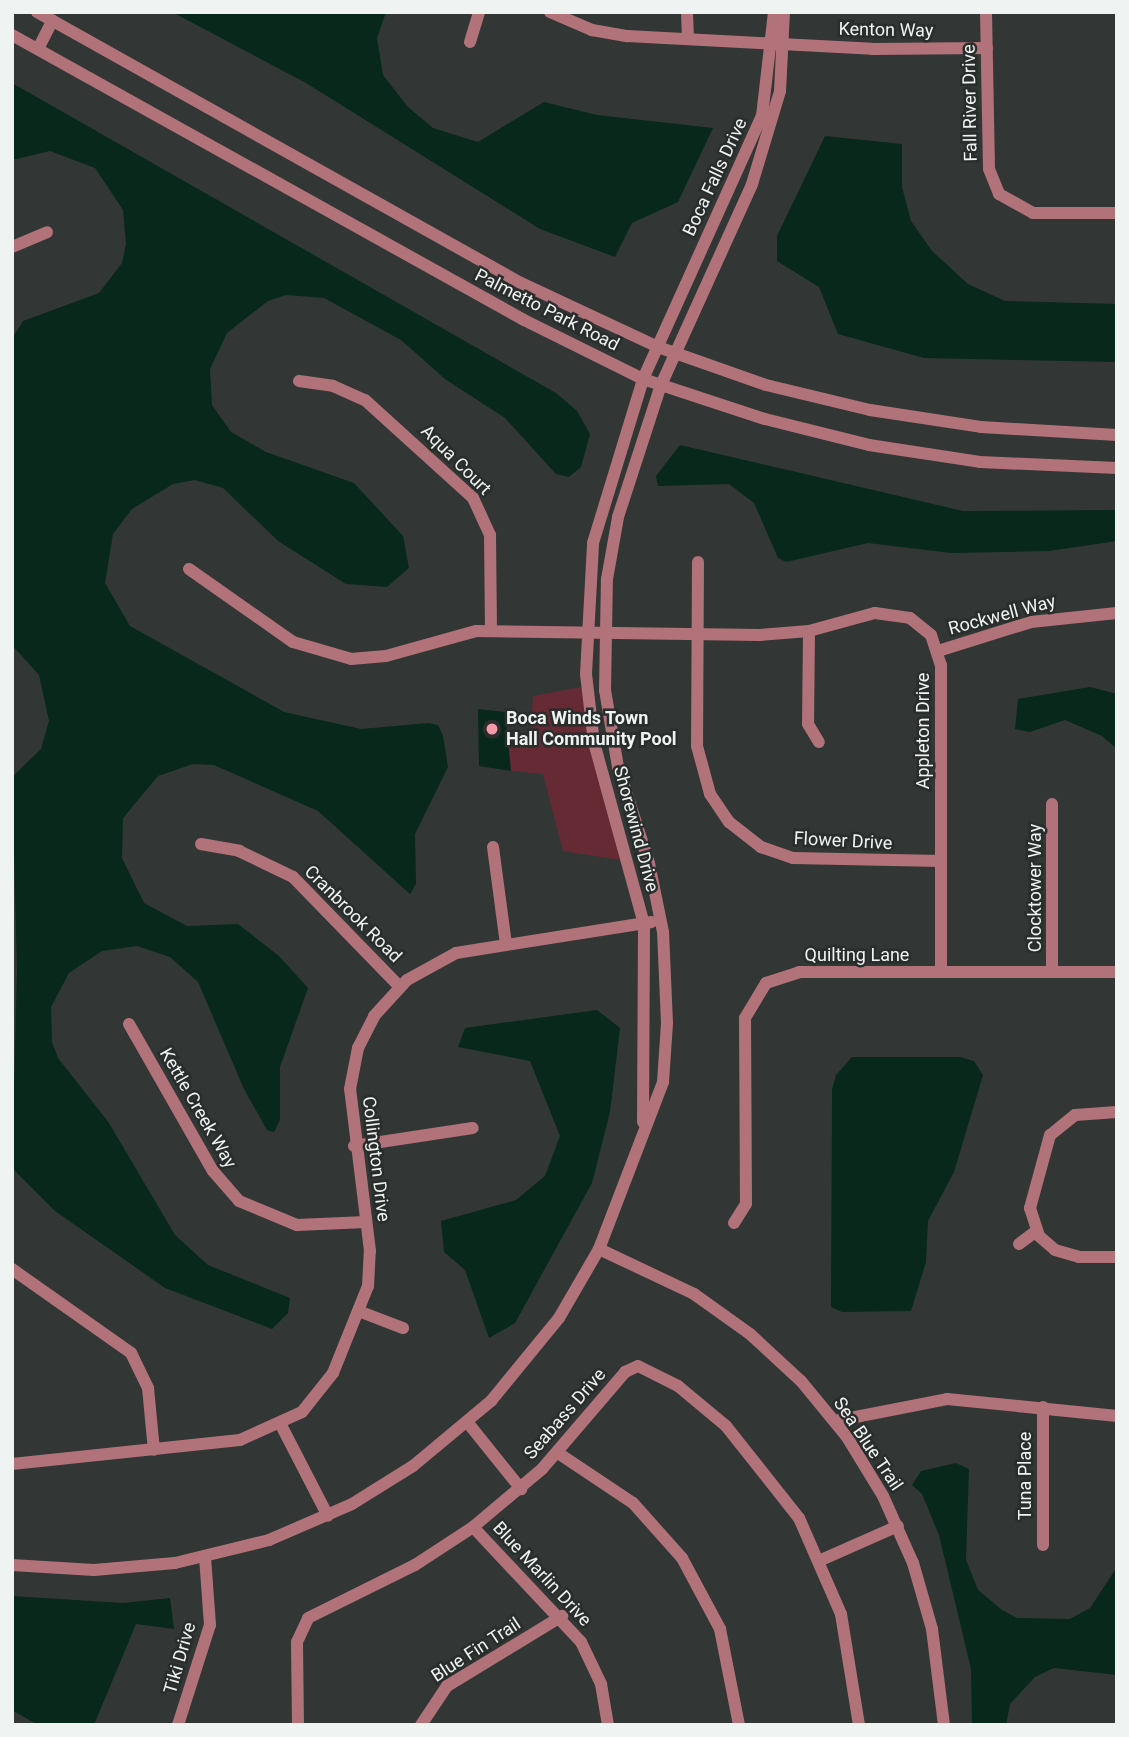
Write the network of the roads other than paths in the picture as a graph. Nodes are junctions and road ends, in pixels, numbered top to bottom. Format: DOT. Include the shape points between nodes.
graph roads {
  1 [pos="37,12"];
  2 [pos="479,12"];
  3 [pos="550,12"];
  4 [pos="687,12"];
  5 [pos="774,12"];
  6 [pos="784,12"];
  7 [pos="986,12"];
  8 [pos="53,20"];
  9 [pos="12,35"];
  10 [pos="688,37"];
  11 [pos="470,42"];
  12 [pos="780,45"];
  13 [pos="38,47"];
  14 [pos="987,48"];
  15 [pos="1117,213"];
  16 [pos="47,232"];
  17 [pos="12,247"];
  18 [pos="658,347"];
  19 [pos="676,354"];
  20 [pos="643,379"];
  21 [pos="299,381"];
  22 [pos="661,385"];
  23 [pos="1117,435"];
  24 [pos="1117,468"];
  25 [pos="698,562"];
  26 [pos="189,569"];
  27 [pos="1117,614"];
  28 [pos="491,631"];
  29 [pos="809,631"];
  30 [pos="587,633"];
  31 [pos="603,634"];
  32 [pos="698,634"];
  33 [pos="938,650"];
  34 [pos="819,742"];
  35 [pos="1052,804"];
  36 [pos="201,844"];
  37 [pos="493,847"];
  38 [pos="941,861"];
  39 [pos="661,920"];
  40 [pos="644,924"];
  41 [pos="506,944"];
  42 [pos="941,972"];
  43 [pos="1052,972"];
  44 [pos="1117,972"];
  45 [pos="399,986"];
  46 [pos="129,1024"];
  47 [pos="1117,1112"];
  48 [pos="643,1122"];
  49 [pos="473,1128"];
  50 [pos="354,1146"];
  51 [pos="366,1222"];
  52 [pos="734,1223"];
  53 [pos="1036,1231"];
  54 [pos="1019,1244"];
  55 [pos="599,1249"];
  56 [pos="1117,1257"];
  57 [pos="12,1269"];
  58 [pos="361,1312"];
  59 [pos="403,1328"];
  60 [pos="1043,1407"];
  61 [pos="1117,1416"];
  62 [pos="835,1421"];
  63 [pos="468,1423"];
  64 [pos="281,1425"];
  65 [pos="154,1450"];
  66 [pos="558,1453"];
  67 [pos="12,1464"];
  68 [pos="521,1489"];
  69 [pos="328,1516"];
  70 [pos="898,1526"];
  71 [pos="473,1527"];
  72 [pos="1043,1545"];
  73 [pos="205,1557"];
  74 [pos="821,1560"];
  75 [pos="12,1565"];
  76 [pos="562,1616"];
  77 [pos="178,1725"];
  78 [pos="298,1725"];
  79 [pos="421,1725"];
  80 [pos="608,1725"];
  81 [pos="739,1725"];
  82 [pos="859,1725"];
  83 [pos="944,1725"];
  1 -- 8 [label="street, Palmetto Park Road"];
  2 -- 11 [label="street"];
  3 -- 10 [label="street, Kenton Way" via="613,34"];
  4 -- 10 [label="street"];
  5 -- 12 [label="street, Boca Falls Drive"];
  6 -- 12 [label="street, Boca Falls Drive"];
  7 -- 14 [label="street, Fall River Drive"];
  8 -- 13 [label="street"];
  8 -- 18 [label="street, Palmetto Park Road" via="521,283"];
  9 -- 13 [label="street, Palmetto Park Road"];
  10 -- 12 [label="street, Kenton Way"];
  12 -- 14 [label="street, Kenton Way"];
  12 -- 18 [label="street, Boca Falls Drive" via="762,116"];
  12 -- 19 [label="street, Boca Falls Drive" via="780,92 754,174 728,219 719,257"];
  13 -- 20 [label="street, Palmetto Park Road" via="524,320"];
  14 -- 15 [label="street, Fall River Drive" via="989,169 999,194 1033,213"];
  16 -- 17 [label="street"];
  18 -- 19 [label="street, Palmetto Park Road"];
  18 -- 20 [label="street, Shorewind Drive"];
  19 -- 22 [label="street, Shorewind Drive"];
  19 -- 23 [label="street, Palmetto Park Road" via="766,385 870,410 981,428"];
  20 -- 22 [label="street, Palmetto Park Road"];
  20 -- 30 [label="street, Shorewind Drive" via="601,506"];
  21 -- 28 [label="street, Aqua Court" via="333,386 365,400 472,498 490,535"];
  22 -- 24 [label="street, Palmetto Park Road" via="869,445 980,462"];
  22 -- 31 [label="street, Shorewind Drive" via="618,517"];
  25 -- 32 [label="street, Flower Drive"];
  26 -- 28 [label="street, Appleton Drive" via="286,637 326,655 386,656 439,638"];
  27 -- 33 [label="street, Rockwell Way" via="1031,622"];
  28 -- 30 [label="street, Appleton Drive"];
  29 -- 32 [label="street, Appleton Drive"];
  29 -- 33 [label="street, Appleton Drive" via="875,613 896,613 921,625"];
  29 -- 34 [label="street" via="808,724"];
  30 -- 31 [label="street, Appleton Drive"];
  30 -- 40 [label="street, Shorewind Drive" via="594,743"];
  31 -- 32 [label="street, Appleton Drive"];
  31 -- 39 [label="street, Shorewind Drive" via="605,690 618,767"];
  32 -- 38 [label="street, Flower Drive" via="699,763 710,794 741,833 769,850 801,860"];
  33 -- 38 [label="street, Appleton Drive"];
  35 -- 43 [label="street, Clocktower Way"];
  36 -- 45 [label="street, Cranbrook Road" via="239,851 293,877"];
  37 -- 41 [label="street"];
  38 -- 42 [label="street, Appleton Drive"];
  39 -- 40 [label="street, Collington Drive"];
  39 -- 48 [label="street, Shorewind Drive" via="667,1023 663,1082"];
  40 -- 41 [label="street, Collington Drive"];
  40 -- 48 [label="street, Shorewind Drive"];
  41 -- 45 [label="street, Collington Drive" via="447,957"];
  42 -- 43 [label="street, Quilting Lane"];
  42 -- 52 [label="street, Quilting Lane" via="792,973 756,993 744,1025 746,1204"];
  43 -- 44 [label="street, Quilting Lane"];
  45 -- 50 [label="street, Collington Drive" via="367,1028 353,1068"];
  46 -- 51 [label="street, Kettle Creek Way" via="213,1171 239,1201 274,1220 297,1225"];
  47 -- 53 [label="street" via="1075,1115 1050,1135 1031,1197"];
  48 -- 55 [label="street, Shorewind Drive"];
  49 -- 50 [label="street"];
  50 -- 51 [label="street, Collington Drive"];
  51 -- 58 [label="street, Collington Drive" via="370,1268"];
  53 -- 54 [label="street"];
  53 -- 56 [label="street" via="1066,1254"];
  55 -- 62 [label="street, Sea Blue Trail" via="664,1278 722,1313 776,1357"];
  55 -- 63 [label="street, Shorewind Drive" via="538,1347"];
  57 -- 65 [label="street" via="131,1353 146,1380"];
  58 -- 59 [label="street"];
  58 -- 64 [label="street, Collington Drive" via="324,1387"];
  60 -- 61 [label="street"];
  60 -- 62 [label="street" via="947,1399"];
  60 -- 72 [label="street, Tuna Place"];
  62 -- 70 [label="street, Sea Blue Trail"];
  63 -- 68 [label="street"];
  63 -- 69 [label="street, Shorewind Drive" via="414,1466"];
  64 -- 65 [label="street, Collington Drive" via="240,1440"];
  64 -- 69 [label="street"];
  65 -- 67 [label="street, Collington Drive"];
  66 -- 68 [label="street, Seabass Drive"];
  66 -- 74 [label="street, Seabass Drive" via="625,1372 638,1366 653,1369 703,1405 748,1448 787,1499"];
  66 -- 81 [label="street" via="633,1503 682,1558 720,1629"];
  68 -- 71 [label="street, Seabass Drive"];
  69 -- 73 [label="street, Shorewind Drive"];
  70 -- 74 [label="street"];
  70 -- 83 [label="street, Sea Blue Trail" via="932,1629"];
  71 -- 76 [label="street, Blue Marlin Drive"];
  71 -- 78 [label="street, Seabass Drive" via="404,1572 308,1618 297,1642"];
  73 -- 75 [label="street, Shorewind Drive" via="94,1570"];
  73 -- 77 [label="street, Tiki Drive" via="211,1625"];
  74 -- 82 [label="street, Seabass Drive" via="848,1637"];
  76 -- 79 [label="street, Blue Fin Trail" via="447,1686"];
  76 -- 80 [label="street, Blue Marlin Drive" via="592,1662"];
}
